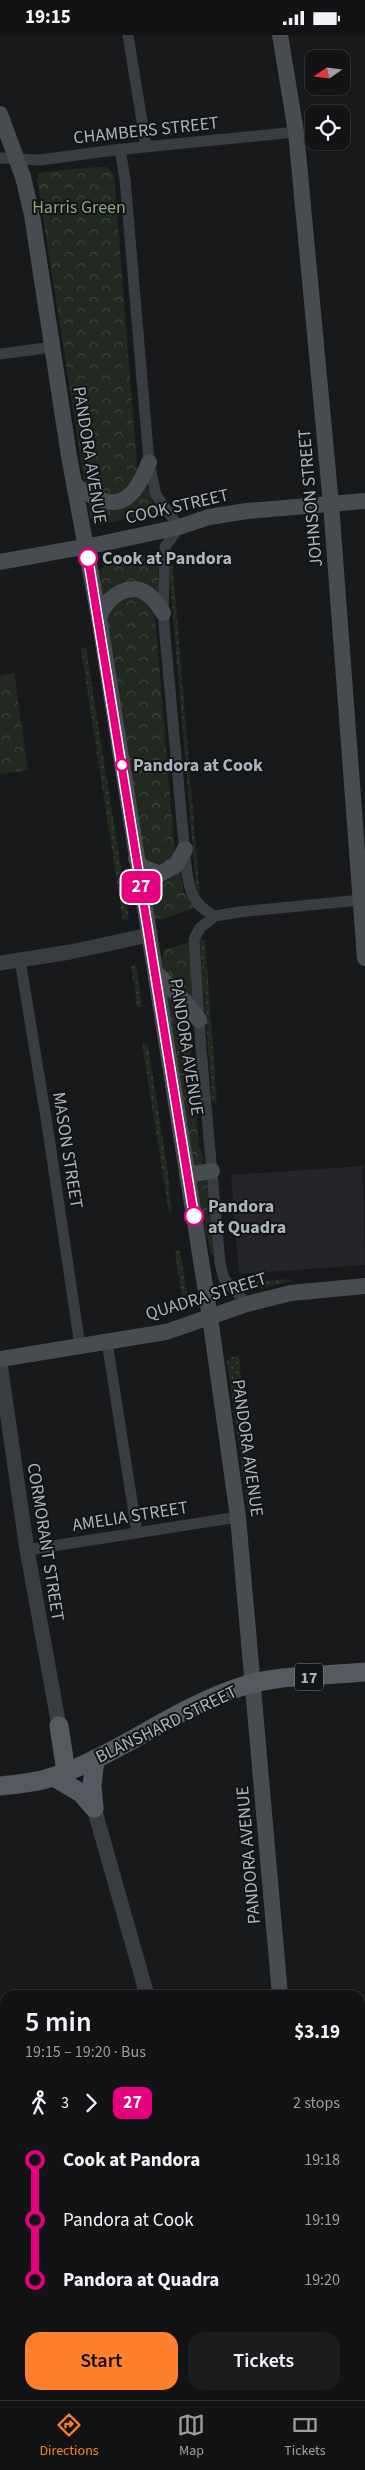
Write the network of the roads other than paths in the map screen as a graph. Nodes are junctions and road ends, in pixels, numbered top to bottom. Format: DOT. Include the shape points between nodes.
graph roads {
  1 [pos="128,35"];
  2 [pos="280,35"];
  3 [pos="0,114"];
  4 [pos="296,131"];
  5 [pos="146,146"];
  6 [pos="120,149"];
  7 [pos="0,159"];
  8 [pos="17,160"];
  9 [pos="53,347"];
  10 [pos="0,354"];
  11 [pos="149,462"];
  12 [pos="74,484"];
  13 [pos="365,501"];
  14 [pos="331,504"];
  15 [pos="179,527"];
  16 [pos="86,547"];
  17 [pos="0,562"];
  18 [pos="163,613"];
  19 [pos="99,618"];
  20 [pos="185,849"];
  21 [pos="136,859"];
  22 [pos="363,900"];
  23 [pos="216,916"];
  24 [pos="149,935"];
  25 [pos="365,959"];
  26 [pos="20,960"];
  27 [pos="0,963"];
  28 [pos="156,973"];
  29 [pos="199,1020"];
  30 [pos="212,1171"];
  31 [pos="187,1175"];
  32 [pos="365,1286"];
  33 [pos="247,1304"];
  34 [pos="210,1317"];
  35 [pos="107,1342"];
  36 [pos="80,1346"];
  37 [pos="0,1359"];
  38 [pos="0,1363"];
  39 [pos="238,1517"];
  40 [pos="137,1533"];
  41 [pos="27,1550"];
  42 [pos="365,1672"];
  43 [pos="253,1683"];
  44 [pos="59,1726"];
  45 [pos="89,1761"];
  46 [pos="60,1775"];
  47 [pos="0,1786"];
  48 [pos="94,1808"];
  49 [pos="146,1990"];
  50 [pos="280,1990"];
  1 -- 5 [label="street"];
  2 -- 4 [label="main road, JOHNSON STREET"];
  3 -- 8 [label="main road, PANDORA AVENUE"];
  4 -- 5 [label="street, CHAMBERS STREET"];
  4 -- 14 [label="main road, JOHNSON STREET"];
  5 -- 6 [label="street, CHAMBERS STREET"];
  6 -- 8 [label="street, CHAMBERS STREET" via="40,161"];
  6 -- 11 [label="street"];
  7 -- 8 [label="street, CHAMBERS STREET"];
  8 -- 9 [label="main road, PANDORA AVENUE" via="32,215"];
  9 -- 10 [label="street"];
  9 -- 12 [label="main road, PANDORA AVENUE"];
  11 -- 12 [label="main road" via="138,486 124,499 113,503 90,497"];
  11 -- 15 [label="street" via="156,495"];
  12 -- 16 [label="main road, PANDORA AVENUE"];
  13 -- 14 [label="main road, COOK STREET"];
  14 -- 15 [label="main road, COOK STREET" via="247,511 209,517"];
  14 -- 22 [label="main road, JOHNSON STREET"];
  15 -- 16 [label="main road, COOK STREET"];
  15 -- 18 [label="street" via="165,547"];
  16 -- 17 [label="main road, COOK STREET"];
  16 -- 19 [label="main road, PANDORA AVENUE"];
  18 -- 19 [label="main road" via="152,597 143,591 131,591 111,597"];
  18 -- 20 [label="street"];
  19 -- 21 [label="main road, PANDORA AVENUE"];
  20 -- 21 [label="main road" via="176,865 160,874 142,867"];
  20 -- 23 [label="street" via="191,895 196,903"];
  21 -- 24 [label="main road, PANDORA AVENUE"];
  22 -- 23 [label="street"];
  22 -- 25 [label="main road, JOHNSON STREET"];
  23 -- 29 [label="street, PANDORA AVENUE" via="200,928 194,939"];
  24 -- 26 [label="street"];
  24 -- 28 [label="main road, PANDORA AVENUE"];
  26 -- 27 [label="street"];
  26 -- 36 [label="street, MASON STREET"];
  28 -- 29 [label="main road"];
  28 -- 31 [label="main road, PANDORA AVENUE"];
  29 -- 30 [label="street, PANDORA AVENUE"];
  30 -- 31 [label="main road"];
  30 -- 33 [label="street, PANDORA AVENUE" via="224,1279"];
  31 -- 34 [label="main road, PANDORA AVENUE"];
  32 -- 33 [label="main road, QUADRA STREET" via="291,1293"];
  33 -- 34 [label="main road, QUADRA STREET"];
  34 -- 35 [label="main road, QUADRA STREET" via="166,1332"];
  34 -- 39 [label="main road, PANDORA AVENUE"];
  35 -- 36 [label="main road, QUADRA STREET"];
  35 -- 40 [label="street"];
  36 -- 37 [label="main road, QUADRA STREET"];
  38 -- 41 [label="street, CORMORANT STREET"];
  39 -- 40 [label="street, AMELIA STREET"];
  39 -- 43 [label="main road, PANDORA AVENUE"];
  40 -- 41 [label="street, AMELIA STREET"];
  41 -- 44 [label="street, CORMORANT STREET"];
  42 -- 43 [label="main road, BLANSHARD STREET / 17"];
  43 -- 45 [label="main road, BLANSHARD STREET / 17" via="204,1701"];
  43 -- 50 [label="main road, PANDORA AVENUE"];
  44 -- 45 [label="main road"];
  44 -- 46 [label="main road"];
  45 -- 46 [label="main road, BLANSHARD STREET / 17"];
  45 -- 48 [label="main road"];
  46 -- 47 [label="main road, BLANSHARD STREET / 17"];
  46 -- 48 [label="main road"];
  48 -- 49 [label="street"];
}
